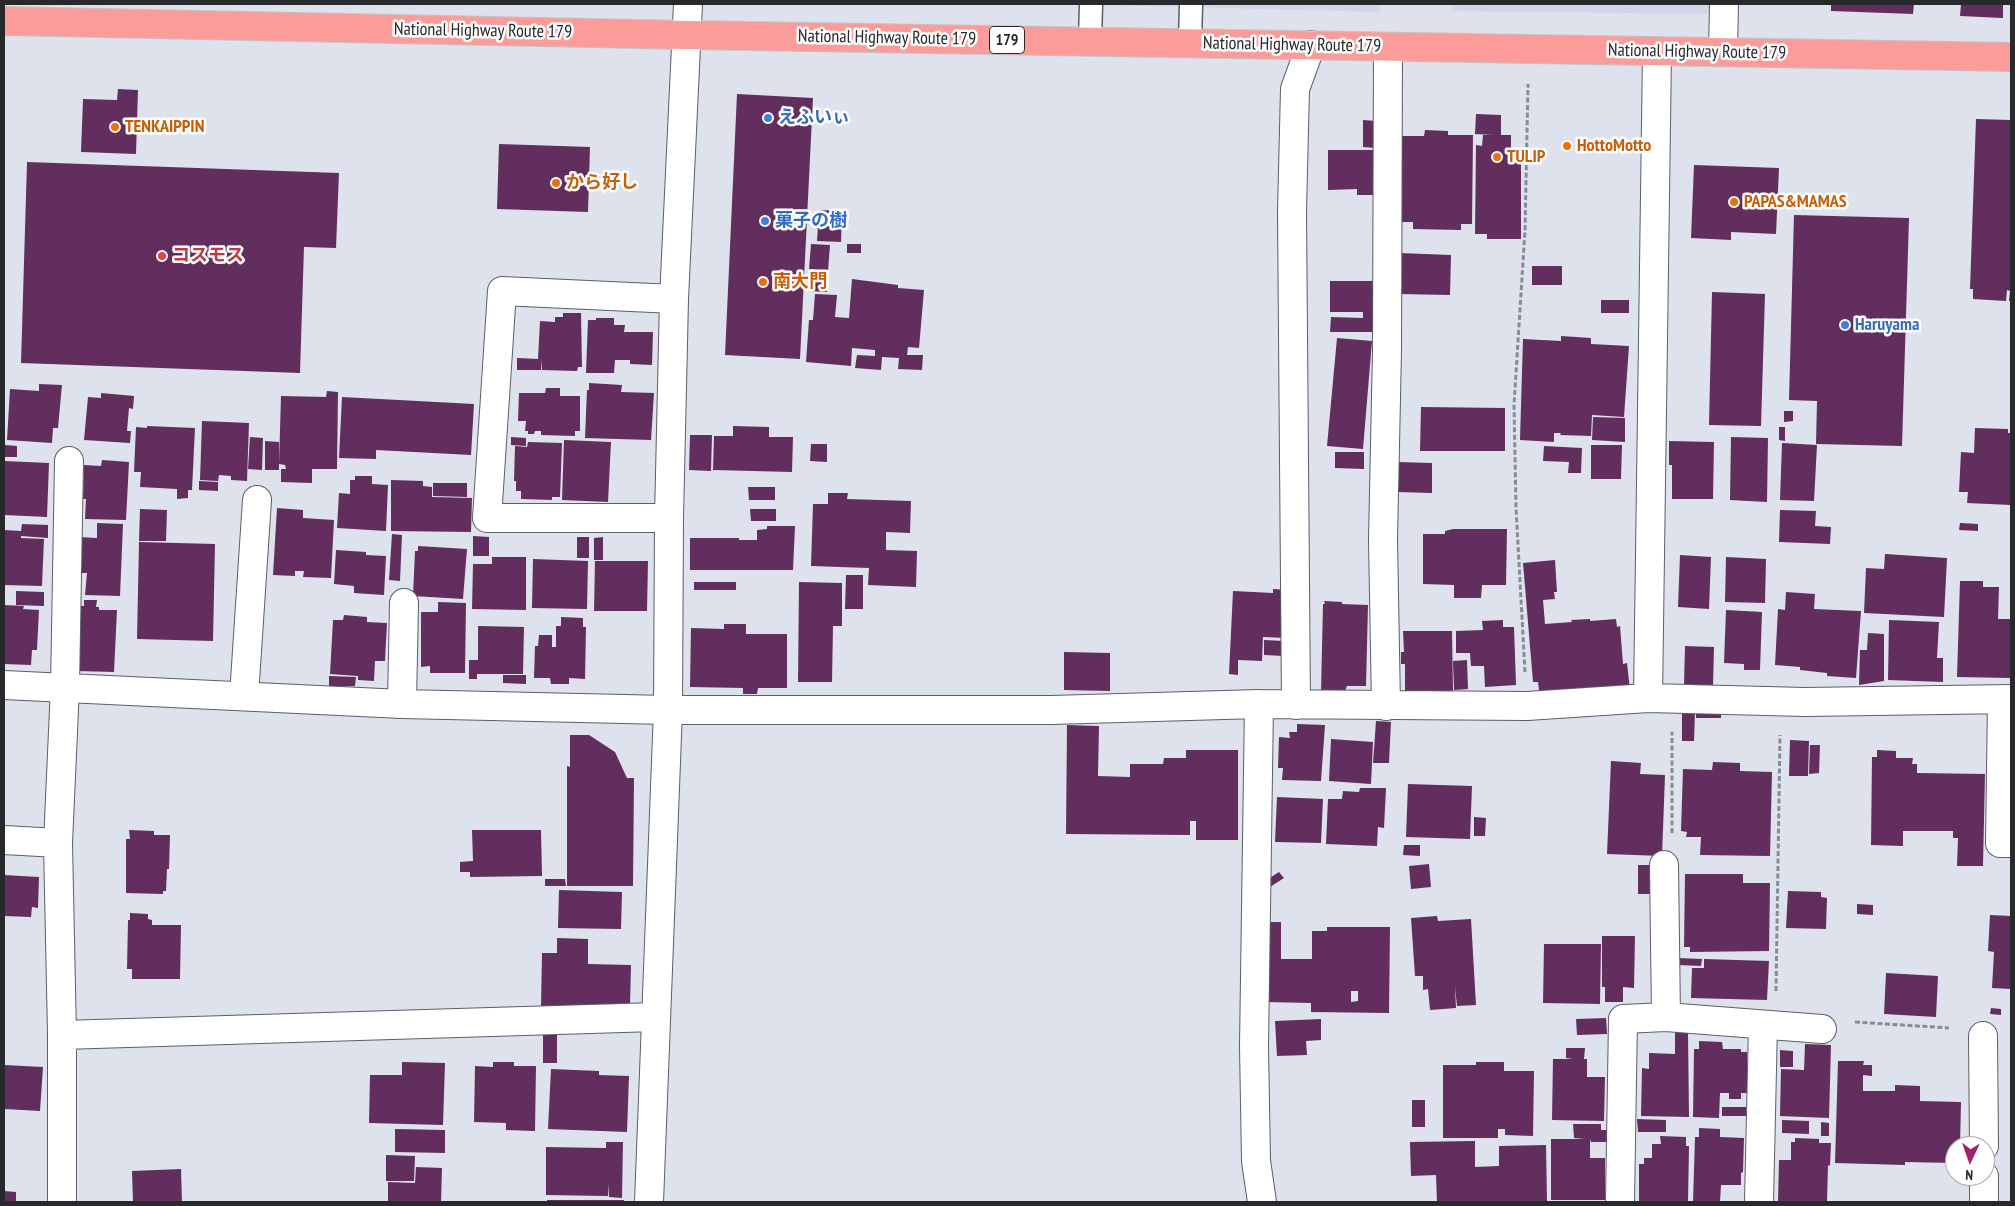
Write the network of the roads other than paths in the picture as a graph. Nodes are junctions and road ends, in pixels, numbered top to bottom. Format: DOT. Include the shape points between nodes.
graph roads {
  1 [pos="688,4"];
  2 [pos="1091,4"];
  3 [pos="1191,4"];
  4 [pos="1724,4"];
  5 [pos="4,20"];
  6 [pos="687,35"];
  7 [pos="1090,41"];
  8 [pos="1190,42"];
  9 [pos="1311,45"];
  10 [pos="1388,47"];
  11 [pos="1657,52"];
  12 [pos="1723,52"];
  13 [pos="2011,57"];
  14 [pos="674,299"];
  15 [pos="69,461"];
  16 [pos="257,500"];
  17 [pos="669,518"];
  18 [pos="404,602"];
  19 [pos="4,684"];
  20 [pos="65,688"];
  21 [pos="244,696"];
  22 [pos="1660,698"];
  23 [pos="2007,699"];
  24 [pos="402,704"];
  25 [pos="1259,704"];
  26 [pos="1296,705"];
  27 [pos="1386,706"];
  28 [pos="668,710"];
  29 [pos="4,840"];
  30 [pos="58,843"];
  31 [pos="2011,843"];
  32 [pos="1664,865"];
  33 [pos="656,1017"];
  34 [pos="1666,1018"];
  35 [pos="1769,1025"];
  36 [pos="1822,1029"];
  37 [pos="62,1036"];
  38 [pos="1983,1036"];
  39 [pos="1984,1136"];
  40 [pos="1984,1186"];
  41 [pos="62,1202"];
  42 [pos="649,1202"];
  43 [pos="1262,1202"];
  44 [pos="1620,1202"];
  45 [pos="1759,1202"];
  46 [pos="1984,1202"];
  1 -- 6 [label="street"];
  2 -- 7 [label="lane"];
  3 -- 8 [label="lane"];
  4 -- 12 [label="street"];
  5 -- 6 [label="highway, National Highway Route 179 / 179"];
  6 -- 7 [label="highway, National Highway Route 179 / 179"];
  6 -- 14 [label="street"];
  7 -- 8 [label="highway, National Highway Route 179 / 179"];
  8 -- 9 [label="highway, National Highway Route 179 / 179"];
  9 -- 10 [label="highway, National Highway Route 179 / 179"];
  9 -- 26 [label="street" via="1295,89 1292,212"];
  10 -- 11 [label="highway, National Highway Route 179 / 179"];
  10 -- 27 [label="street" via="1388,342 1383,539"];
  11 -- 12 [label="highway, National Highway Route 179 / 179"];
  11 -- 22 [label="street"];
  12 -- 13 [label="highway, National Highway Route 179 / 179"];
  14 -- 17 [label="street"];
  14 -- 17 [label="street" via="502,291 487,518"];
  15 -- 20 [label="street"];
  16 -- 21 [label="street"];
  17 -- 28 [label="street"];
  18 -- 24 [label="street"];
  19 -- 20 [label="street"];
  20 -- 21 [label="street"];
  20 -- 30 [label="street"];
  21 -- 24 [label="street"];
  22 -- 23 [label="street" via="1781,702"];
  22 -- 27 [label="street" via="1527,706"];
  23 -- 31 [label="street" via="2000,843"];
  24 -- 28 [label="street"];
  25 -- 26 [label="street"];
  25 -- 28 [label="street" via="1032,710"];
  25 -- 43 [label="street" via="1254,1046 1256,1160"];
  26 -- 27 [label="street"];
  28 -- 33 [label="street"];
  29 -- 30 [label="street"];
  30 -- 37 [label="street"];
  32 -- 34 [label="street"];
  33 -- 37 [label="street"];
  33 -- 42 [label="street"];
  34 -- 35 [label="street"];
  34 -- 44 [label="street" via="1623,1018"];
  35 -- 36 [label="street"];
  35 -- 45 [label="street"];
  37 -- 41 [label="street"];
  38 -- 39 [label="street"];
  40 -- 46 [label="street"];
}
